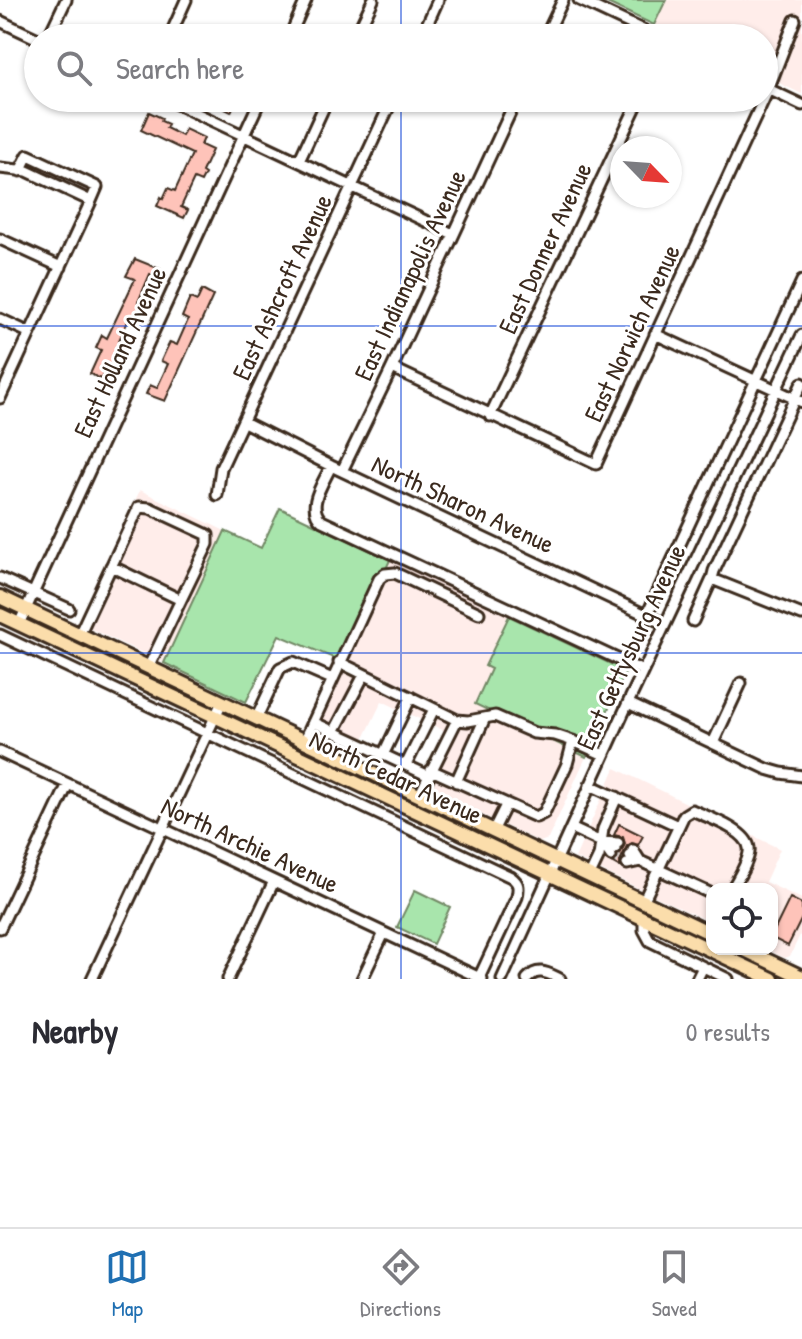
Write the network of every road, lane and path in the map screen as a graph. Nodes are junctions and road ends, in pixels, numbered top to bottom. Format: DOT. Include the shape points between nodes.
graph roads {
  1 [pos="66,0"];
  2 [pos="186,0"];
  3 [pos="306,0"];
  4 [pos="373,0"];
  5 [pos="438,0"];
  6 [pos="563,0"];
  7 [pos="579,0"];
  8 [pos="795,20"];
  9 [pos="0,21"];
  10 [pos="55,24"];
  11 [pos="175,24"];
  12 [pos="295,24"];
  13 [pos="362,24"];
  14 [pos="427,24"];
  15 [pos="552,24"];
  16 [pos="630,24"];
  17 [pos="24,32"];
  18 [pos="778,60"];
  19 [pos="778,94"];
  20 [pos="802,105"];
  21 [pos="193,112"];
  22 [pos="255,112"];
  23 [pos="322,112"];
  24 [pos="387,112"];
  25 [pos="510,112"];
  26 [pos="633,112"];
  27 [pos="755,112"];
  28 [pos="244,136"];
  29 [pos="299,161"];
  30 [pos="0,168"];
  31 [pos="20,171"];
  32 [pos="352,187"];
  33 [pos="91,201"];
  34 [pos="453,234"];
  35 [pos="0,239"];
  36 [pos="61,267"];
  37 [pos="802,281"];
  38 [pos="0,319"];
  39 [pos="30,333"];
  40 [pos="655,334"];
  41 [pos="802,335"];
  42 [pos="392,368"];
  43 [pos="755,381"];
  44 [pos="802,383"];
  45 [pos="777,391"];
  46 [pos="0,398"];
  47 [pos="798,400"];
  48 [pos="490,416"];
  49 [pos="244,422"];
  50 [pos="331,466"];
  51 [pos="342,471"];
  52 [pos="217,495"];
  53 [pos="111,566"];
  54 [pos="0,578"];
  55 [pos="712,579"];
  56 [pos="33,593"];
  57 [pos="0,597"];
  58 [pos="181,600"];
  59 [pos="25,609"];
  60 [pos="69,609"];
  61 [pos="479,613"];
  62 [pos="0,615"];
  63 [pos="647,615"];
  64 [pos="802,615"];
  65 [pos="693,621"];
  66 [pos="19,624"];
  67 [pos="665,624"];
  68 [pos="0,635"];
  69 [pos="79,635"];
  70 [pos="339,662"];
  71 [pos="148,668"];
  72 [pos="643,671"];
  73 [pos="364,675"];
  74 [pos="332,679"];
  75 [pos="741,683"];
  76 [pos="411,697"];
  77 [pos="222,702"];
  78 [pos="628,703"];
  79 [pos="434,709"];
  80 [pos="215,716"];
  81 [pos="485,718"];
  82 [pos="256,719"];
  83 [pos="457,720"];
  84 [pos="313,722"];
  85 [pos="334,732"];
  86 [pos="208,733"];
  87 [pos="573,741"];
  88 [pos="304,742"];
  89 [pos="713,743"];
  90 [pos="0,752"];
  91 [pos="383,755"];
  92 [pos="604,755"];
  93 [pos="406,765"];
  94 [pos="430,773"];
  95 [pos="802,776"];
  96 [pos="456,782"];
  97 [pos="68,784"];
  98 [pos="590,785"];
  99 [pos="366,787"];
  100 [pos="419,796"];
  101 [pos="617,797"];
  102 [pos="506,805"];
  103 [pos="678,826"];
  104 [pos="163,828"];
  105 [pos="571,828"];
  106 [pos="493,831"];
  107 [pos="601,842"];
  108 [pos="615,850"];
  109 [pos="630,857"];
  110 [pos="556,861"];
  111 [pos="659,869"];
  112 [pos="550,874"];
  113 [pos="589,877"];
  114 [pos="274,881"];
  115 [pos="735,883"];
  116 [pos="706,891"];
  117 [pos="643,902"];
  118 [pos="644,919"];
  119 [pos="0,928"];
  120 [pos="706,930"];
  121 [pos="384,933"];
  122 [pos="756,955"];
  123 [pos="703,967"];
  124 [pos="504,974"];
  125 [pos="799,974"];
  126 [pos="480,978"];
  127 [pos="92,979"];
  128 [pos="228,979"];
  129 [pos="362,979"];
  130 [pos="527,979"];
  131 [pos="560,979"];
  132 [pos="697,979"];
  133 [pos="728,979"];
  134 [pos="772,979"];
  1 -- 10 [label="street"];
  2 -- 11 [label="street"];
  3 -- 12 [label="street"];
  4 -- 13 [label="street"];
  5 -- 14 [label="street"];
  6 -- 15 [label="street"];
  7 -- 16 [label="street"];
  8 -- 18 [label="street, East Norwich Avenue"];
  9 -- 17 [label="street"];
  19 -- 20 [label="street"];
  21 -- 28 [label="street"];
  22 -- 28 [label="street, East Holland Avenue"];
  23 -- 29 [label="street"];
  24 -- 32 [label="street, East Ashcroft Avenue"];
  25 -- 34 [label="street, East Indianapolis Avenue"];
  26 -- 48 [label="street, East Donner Avenue"];
  27 -- 40 [label="street, East Norwich Avenue"];
  28 -- 29 [label="street"];
  28 -- 56 [label="street, East Holland Avenue"];
  29 -- 32 [label="street"];
  30 -- 31 [label="street"];
  31 -- 33 [label="street"];
  31 -- 33 [label="street" via="28,155 97,187"];
  32 -- 34 [label="street"];
  32 -- 49 [label="street, East Ashcroft Avenue"];
  33 -- 36 [label="street"];
  34 -- 42 [label="street, East Indianapolis Avenue"];
  35 -- 36 [label="street"];
  36 -- 39 [label="street"];
  37 -- 43 [label="street"];
  38 -- 39 [label="street"];
  39 -- 46 [label="street"];
  40 -- 43 [label="street"];
  40 -- 48 [label="street, East Norwich Avenue" via="596,464"];
  41 -- 45 [label="street, East Gettysburg Avenue"];
  42 -- 48 [label="street"];
  42 -- 51 [label="street, East Indianapolis Avenue"];
  43 -- 45 [label="street"];
  43 -- 63 [label="street"];
  44 -- 47 [label="street"];
  45 -- 47 [label="street"];
  45 -- 67 [label="street, East Gettysburg Avenue"];
  47 -- 55 [label="street"];
  49 -- 50 [label="street, North Sharon Avenue"];
  49 -- 52 [label="street, East Ashcroft Avenue" via="221,468"];
  50 -- 51 [label="street, North Sharon Avenue"];
  50 -- 72 [label="street" via="313,507 322,521"];
  51 -- 63 [label="street, North Sharon Avenue"];
  53 -- 58 [label="street"];
  53 -- 58 [label="street" via="139,507 208,535"];
  53 -- 69 [label="street"];
  54 -- 56 [label="street"];
  55 -- 64 [label="street"];
  55 -- 65 [label="street"];
  56 -- 59 [label="street, East Holland Avenue"];
  56 -- 60 [label="street"];
  57 -- 59 [label="main road, North Cedar Avenue"];
  58 -- 71 [label="street"];
  59 -- 66 [label="street, East Holland Avenue"];
  59 -- 69 [label="main road, North Cedar Avenue"];
  61 -- 70 [label="street" via="395,573 385,574"];
  62 -- 66 [label="main road, North Cedar Avenue"];
  63 -- 67 [label="street, North Sharon Avenue"];
  66 -- 80 [label="main road, North Cedar Avenue"];
  67 -- 72 [label="street, East Gettysburg Avenue"];
  68 -- 86 [label="street"];
  69 -- 71 [label="main road, North Cedar Avenue"];
  70 -- 73 [label="street"];
  70 -- 74 [label="street"];
  71 -- 77 [label="main road, North Cedar Avenue"];
  72 -- 78 [label="street, East Gettysburg Avenue"];
  73 -- 76 [label="street"];
  73 -- 85 [label="street"];
  74 -- 82 [label="street" via="293,662 280,668"];
  74 -- 84 [label="street"];
  75 -- 89 [label="street"];
  76 -- 79 [label="street"];
  76 -- 91 [label="street"];
  77 -- 80 [label="street"];
  77 -- 82 [label="main road, North Cedar Avenue"];
  78 -- 89 [label="street"];
  78 -- 92 [label="street, East Gettysburg Avenue"];
  79 -- 83 [label="street"];
  79 -- 93 [label="street"];
  80 -- 86 [label="street"];
  80 -- 99 [label="main road, North Cedar Avenue"];
  81 -- 83 [label="street"];
  81 -- 87 [label="street" via="495,716 534,733"];
  81 -- 96 [label="street"];
  82 -- 88 [label="main road, North Cedar Avenue"];
  83 -- 94 [label="street"];
  84 -- 85 [label="street"];
  84 -- 88 [label="street"];
  85 -- 91 [label="street"];
  86 -- 104 [label="street"];
  86 -- 126 [label="street" via="517,881 517,897"];
  87 -- 92 [label="street"];
  87 -- 102 [label="street" via="544,813 536,817"];
  88 -- 100 [label="main road, North Cedar Avenue"];
  89 -- 95 [label="street" via="767,769"];
  90 -- 97 [label="street, North Archie Avenue"];
  91 -- 93 [label="street"];
  92 -- 98 [label="street, East Gettysburg Avenue"];
  93 -- 94 [label="street"];
  94 -- 96 [label="street"];
  94 -- 100 [label="street"];
  96 -- 102 [label="street"];
  97 -- 104 [label="street, North Archie Avenue"];
  97 -- 119 [label="street"];
  98 -- 101 [label="street"];
  98 -- 105 [label="street, East Gettysburg Avenue"];
  99 -- 100 [label="main road" via="409,800"];
  99 -- 112 [label="main road, North Cedar Avenue"];
  100 -- 106 [label="main road, North Cedar Avenue"];
  101 -- 103 [label="street"];
  101 -- 107 [label="street"];
  102 -- 106 [label="street"];
  103 -- 111 [label="street"];
  103 -- 115 [label="street" via="692,810 744,838 750,847"];
  104 -- 114 [label="street, North Archie Avenue"];
  104 -- 127 [label="street"];
  105 -- 107 [label="street"];
  105 -- 110 [label="street, East Gettysburg Avenue"];
  106 -- 110 [label="main road, North Cedar Avenue"];
  107 -- 108 [label="street"];
  107 -- 113 [label="street"];
  109 -- 111 [label="street"];
  110 -- 112 [label="street, East Gettysburg Avenue"];
  110 -- 113 [label="main road, North Cedar Avenue"];
  111 -- 116 [label="street"];
  111 -- 117 [label="street"];
  112 -- 118 [label="main road, North Cedar Avenue"];
  112 -- 124 [label="street, East Gettysburg Avenue"];
  113 -- 117 [label="main road, North Cedar Avenue"];
  114 -- 121 [label="street, North Archie Avenue"];
  114 -- 128 [label="street"];
  117 -- 120 [label="main road, North Cedar Avenue"];
  118 -- 123 [label="street" via="650,941"];
  118 -- 134 [label="main road, North Cedar Avenue"];
  121 -- 126 [label="street, North Archie Avenue"];
  121 -- 129 [label="street"];
  122 -- 125 [label="main road"];
  123 -- 132 [label="street"];
  123 -- 133 [label="street"];
  124 -- 130 [label="street"];
  130 -- 131 [label="street" via="540,971"];
}
